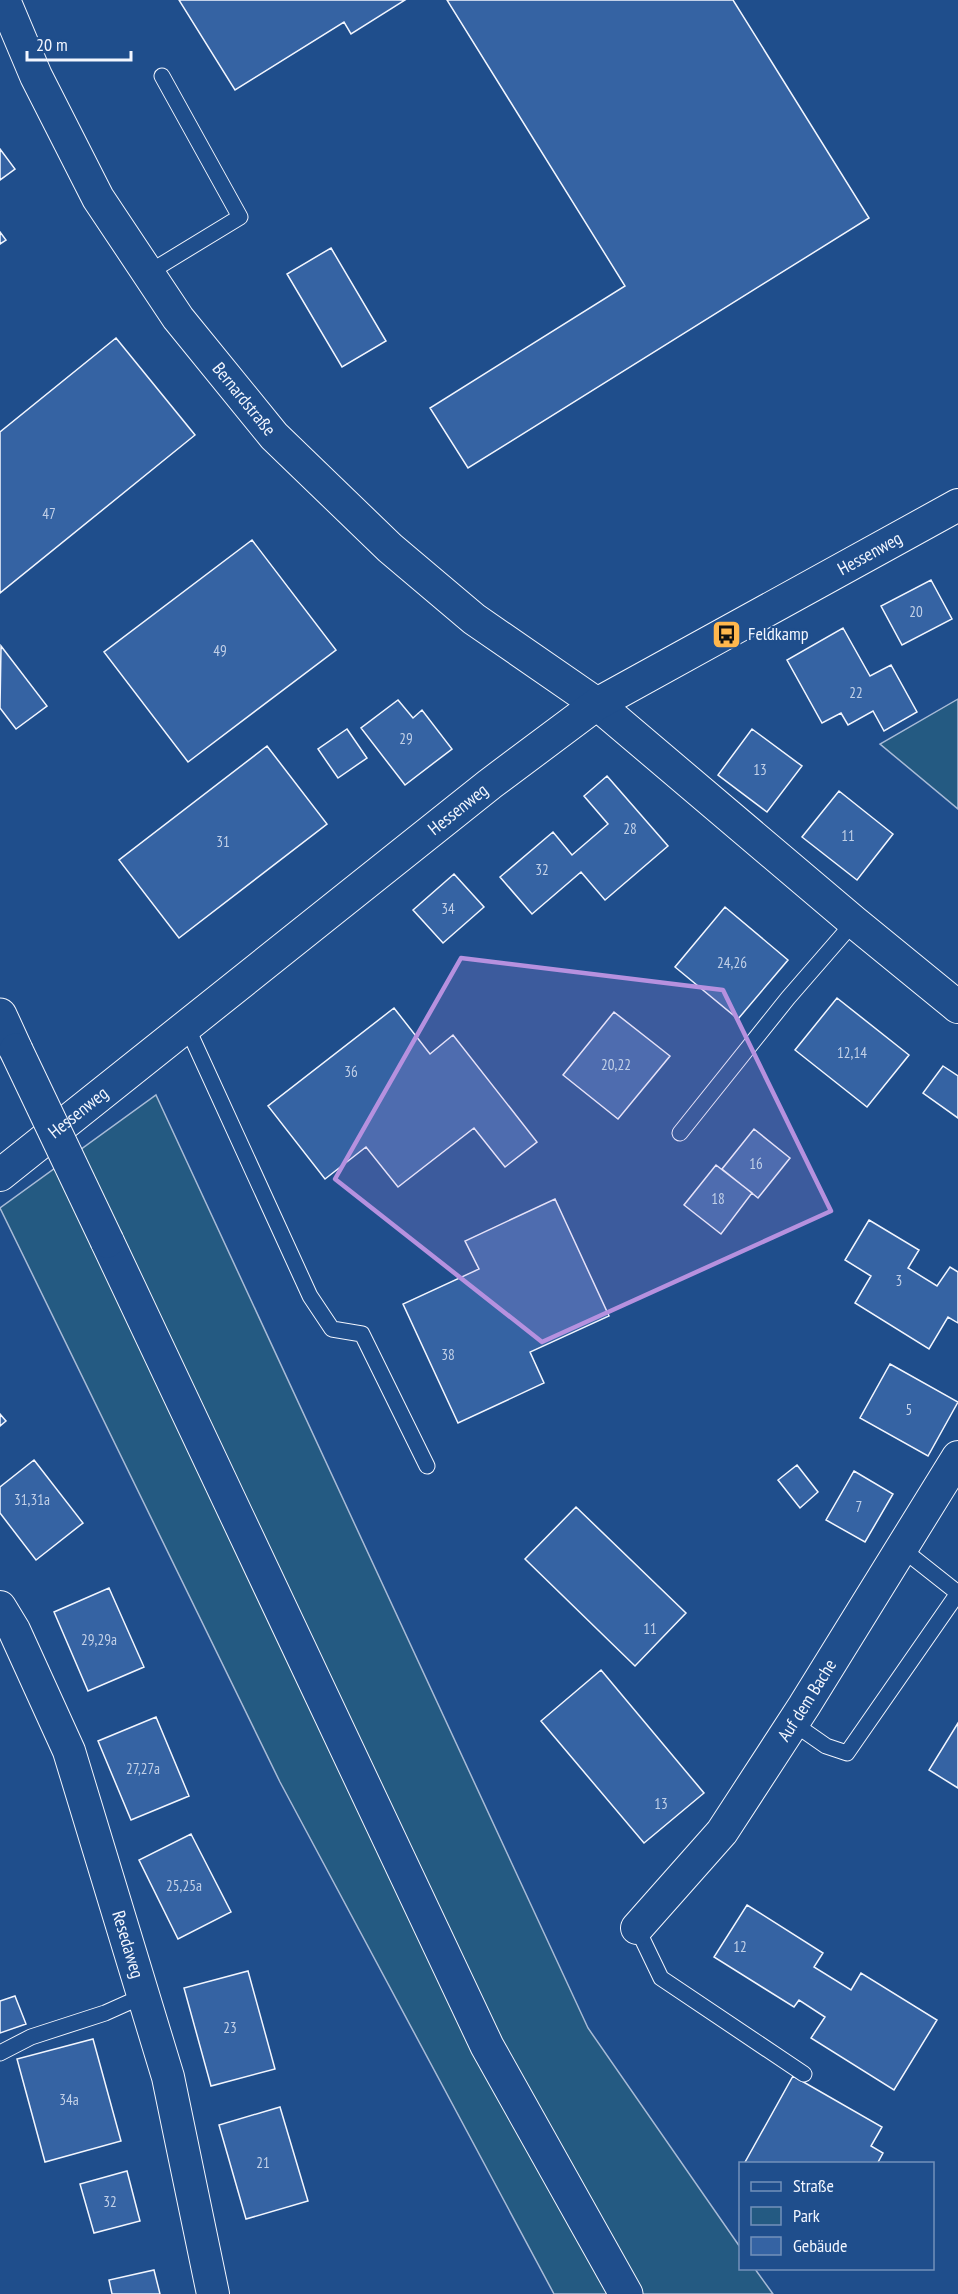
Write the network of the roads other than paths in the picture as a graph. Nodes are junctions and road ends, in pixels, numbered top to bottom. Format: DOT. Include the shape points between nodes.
graph roads {
  1 [pos="4,0"];
  2 [pos="162,76"];
  3 [pos="148,273"];
  4 [pos="954,516"];
  5 [pos="597,704"];
  6 [pos="854,922"];
  7 [pos="958,1007"];
  8 [pos="0,1015"];
  9 [pos="187,1027"];
  10 [pos="680,1133"];
  11 [pos="0,1175"];
  12 [pos="958,1457"];
  13 [pos="427,1466"];
  14 [pos="901,1548"];
  15 [pos="0,1607"];
  16 [pos="793,1724"];
  17 [pos="637,1928"];
  18 [pos="143,1996"];
  19 [pos="0,2053"];
  20 [pos="804,2074"];
  21 [pos="213,2294"];
  22 [pos="626,2294"];
  1 -- 3 [label="street, Bernardstraße" via="36,76 98,198"];
  2 -- 3 [label="lane" via="240,217"];
  3 -- 5 [label="street, Bernardstraße" via="178,318 274,436 390,548 474,619"];
  4 -- 5 [label="street, Hessenweg"];
  5 -- 6 [label="street"];
  5 -- 9 [label="street, Hessenweg" via="490,784"];
  6 -- 7 [label="street"];
  6 -- 10 [label="lane"];
  8 -- 22 [label="main road, bridge" via="487,2046"];
  9 -- 11 [label="street, Hessenweg"];
  9 -- 13 [label="lane" via="310,1296 332,1329 362,1334"];
  12 -- 14 [label="street, Auf dem Bache"];
  14 -- 16 [label="street, Auf dem Bache"];
  14 -- 16 [label="lane" via="958,1593 847,1753 826,1746"];
  15 -- 18 [label="street, Resedaweg" via="69,1751"];
  16 -- 17 [label="street, Auf dem Bache" via="722,1832"];
  17 -- 20 [label="lane" via="661,1978"];
  18 -- 19 [label="lane" via="31,2037"];
  18 -- 21 [label="street, Resedaweg" via="168,2078"];
}
